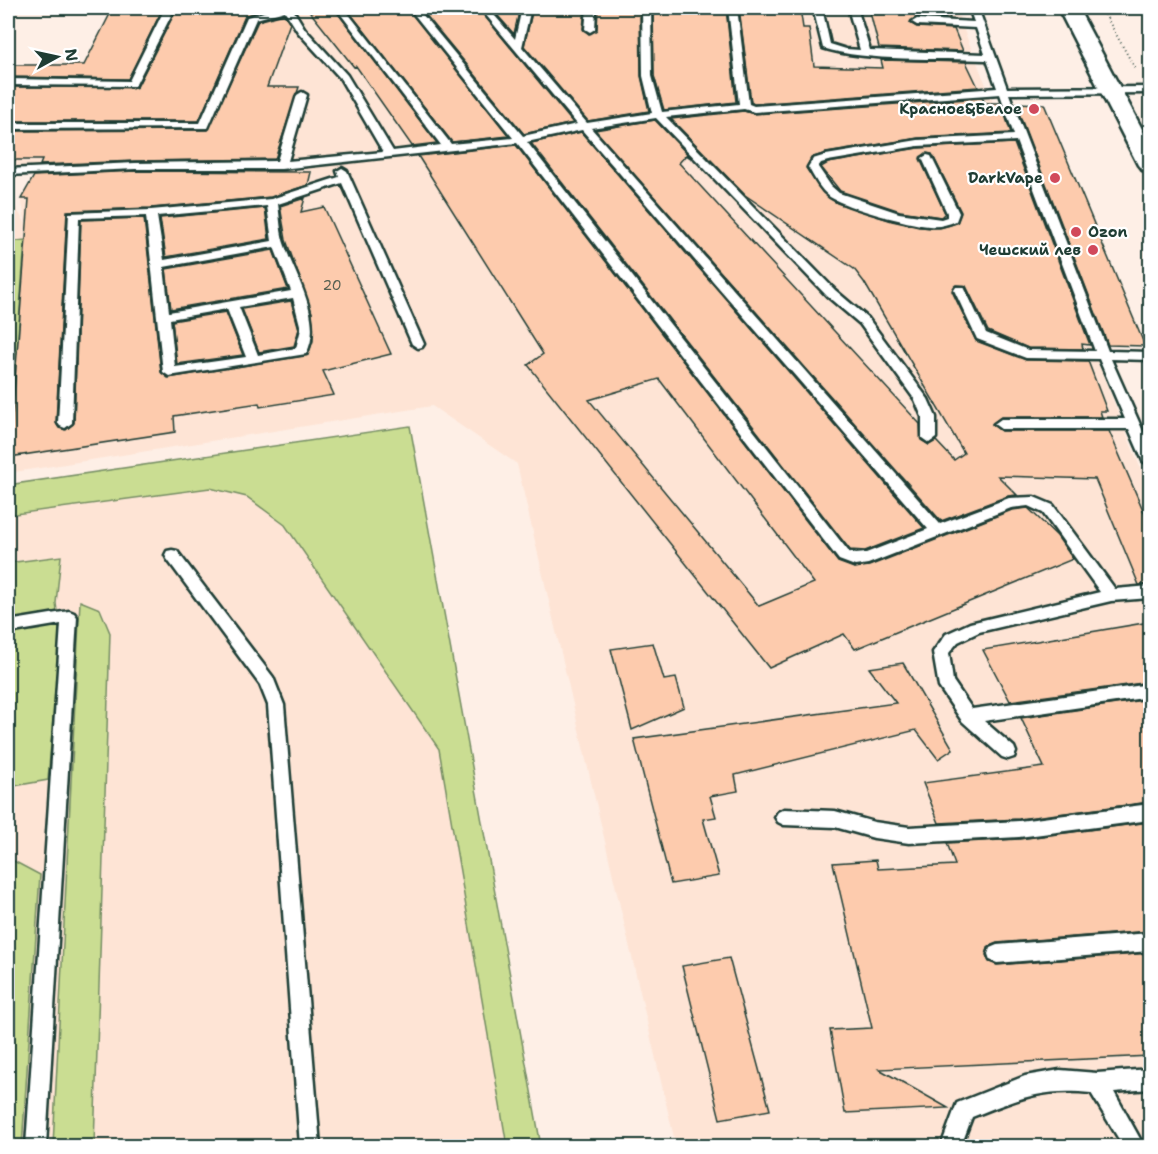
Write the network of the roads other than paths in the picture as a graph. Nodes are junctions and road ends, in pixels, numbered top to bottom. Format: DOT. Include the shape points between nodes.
graph roads {
  1 [pos="170,8"];
  2 [pos="286,8"];
  3 [pos="340,8"];
  4 [pos="413,8"];
  5 [pos="484,8"];
  6 [pos="527,8"];
  7 [pos="591,8"];
  8 [pos="646,8"];
  9 [pos="732,8"];
  10 [pos="817,8"];
  11 [pos="853,8"];
  12 [pos="974,8"];
  13 [pos="1068,8"];
  14 [pos="917,22"];
  15 [pos="980,24"];
  16 [pos="590,29"];
  17 [pos="518,46"];
  18 [pos="866,54"];
  19 [pos="992,57"];
  20 [pos="8,82"];
  21 [pos="1111,90"];
  22 [pos="1149,90"];
  23 [pos="1003,91"];
  24 [pos="302,95"];
  25 [pos="744,106"];
  26 [pos="658,115"];
  27 [pos="8,126"];
  28 [pos="584,126"];
  29 [pos="1020,138"];
  30 [pos="520,140"];
  31 [pos="448,147"];
  32 [pos="390,154"];
  33 [pos="927,159"];
  34 [pos="338,160"];
  35 [pos="1150,165"];
  36 [pos="281,166"];
  37 [pos="8,172"];
  38 [pos="345,179"];
  39 [pos="272,202"];
  40 [pos="151,213"];
  41 [pos="278,243"];
  42 [pos="160,264"];
  43 [pos="960,290"];
  44 [pos="298,293"];
  45 [pos="232,306"];
  46 [pos="162,317"];
  47 [pos="418,344"];
  48 [pos="1103,356"];
  49 [pos="1150,356"];
  50 [pos="254,360"];
  51 [pos="65,423"];
  52 [pos="1134,423"];
  53 [pos="1001,424"];
  54 [pos="930,438"];
  55 [pos="1150,460"];
  56 [pos="937,530"];
  57 [pos="172,555"];
  58 [pos="1150,592"];
  59 [pos="1111,594"];
  60 [pos="8,627"];
  61 [pos="1150,691"];
  62 [pos="968,716"];
  63 [pos="1008,752"];
  64 [pos="1150,812"];
  65 [pos="784,817"];
  66 [pos="1150,942"];
  67 [pos="997,954"];
  68 [pos="1150,1079"];
  69 [pos="1097,1083"];
  70 [pos="36,1146"];
  71 [pos="310,1146"];
  72 [pos="951,1146"];
  73 [pos="1134,1146"];
  1 -- 20 [label="lane" via="132,84"];
  2 -- 27 [label="lane" via="252,17 204,126"];
  2 -- 32 [label="lane" via="344,77"];
  3 -- 31 [label="lane"];
  4 -- 30 [label="lane"];
  5 -- 17 [label="lane"];
  6 -- 17 [label="lane"];
  7 -- 16 [label="lane"];
  8 -- 26 [label="lane" via="648,86"];
  9 -- 25 [label="lane"];
  10 -- 18 [label="lane" via="826,46"];
  11 -- 18 [label="lane"];
  12 -- 15 [label="lane"];
  13 -- 21 [label="main road"];
  14 -- 15 [label="lane"];
  15 -- 19 [label="lane"];
  17 -- 28 [label="lane"];
  18 -- 19 [label="lane"];
  19 -- 23 [label="lane"];
  21 -- 22 [label="lane"];
  21 -- 23 [label="lane"];
  21 -- 35 [label="main road"];
  23 -- 25 [label="lane" via="783,108"];
  23 -- 29 [label="lane"];
  24 -- 36 [label="lane"];
  25 -- 26 [label="lane"];
  26 -- 28 [label="lane"];
  26 -- 54 [label="lane" via="769,231 864,321 921,399 929,417"];
  28 -- 30 [label="lane"];
  28 -- 56 [label="lane"];
  29 -- 33 [label="lane" via="918,143 826,158 813,167 835,195 923,224 941,224 952,219 953,213"];
  29 -- 48 [label="lane"];
  30 -- 31 [label="lane"];
  30 -- 56 [label="lane" via="844,556 855,560 868,558"];
  31 -- 32 [label="lane"];
  32 -- 34 [label="lane"];
  34 -- 36 [label="lane"];
  34 -- 38 [label="lane"];
  36 -- 37 [label="lane" via="135,166"];
  38 -- 39 [label="lane"];
  38 -- 47 [label="lane"];
  39 -- 40 [label="lane"];
  39 -- 41 [label="lane"];
  40 -- 42 [label="lane"];
  40 -- 51 [label="lane" via="73,215"];
  41 -- 42 [label="lane"];
  41 -- 44 [label="lane"];
  42 -- 46 [label="lane"];
  43 -- 48 [label="lane" via="981,336 1036,355"];
  44 -- 45 [label="lane"];
  44 -- 50 [label="lane" via="307,329 302,351"];
  45 -- 46 [label="lane"];
  45 -- 50 [label="lane"];
  46 -- 50 [label="lane" via="169,372"];
  48 -- 49 [label="lane"];
  48 -- 52 [label="lane"];
  52 -- 53 [label="lane"];
  52 -- 55 [label="lane"];
  56 -- 59 [label="lane" via="1009,503 1029,501 1048,509"];
  57 -- 71 [label="lane" via="267,682 276,705"];
  58 -- 59 [label="lane"];
  59 -- 62 [label="lane" via="975,627 952,638 941,652 945,682"];
  60 -- 70 [label="lane" via="69,616"];
  61 -- 62 [label="lane"];
  62 -- 63 [label="lane"];
  64 -- 65 [label="lane" via="1019,829 909,835 835,819"];
  66 -- 67 [label="lane"];
  68 -- 69 [label="lane"];
  69 -- 72 [label="lane" via="1060,1080 1025,1086 964,1110"];
  69 -- 73 [label="lane"];
}
